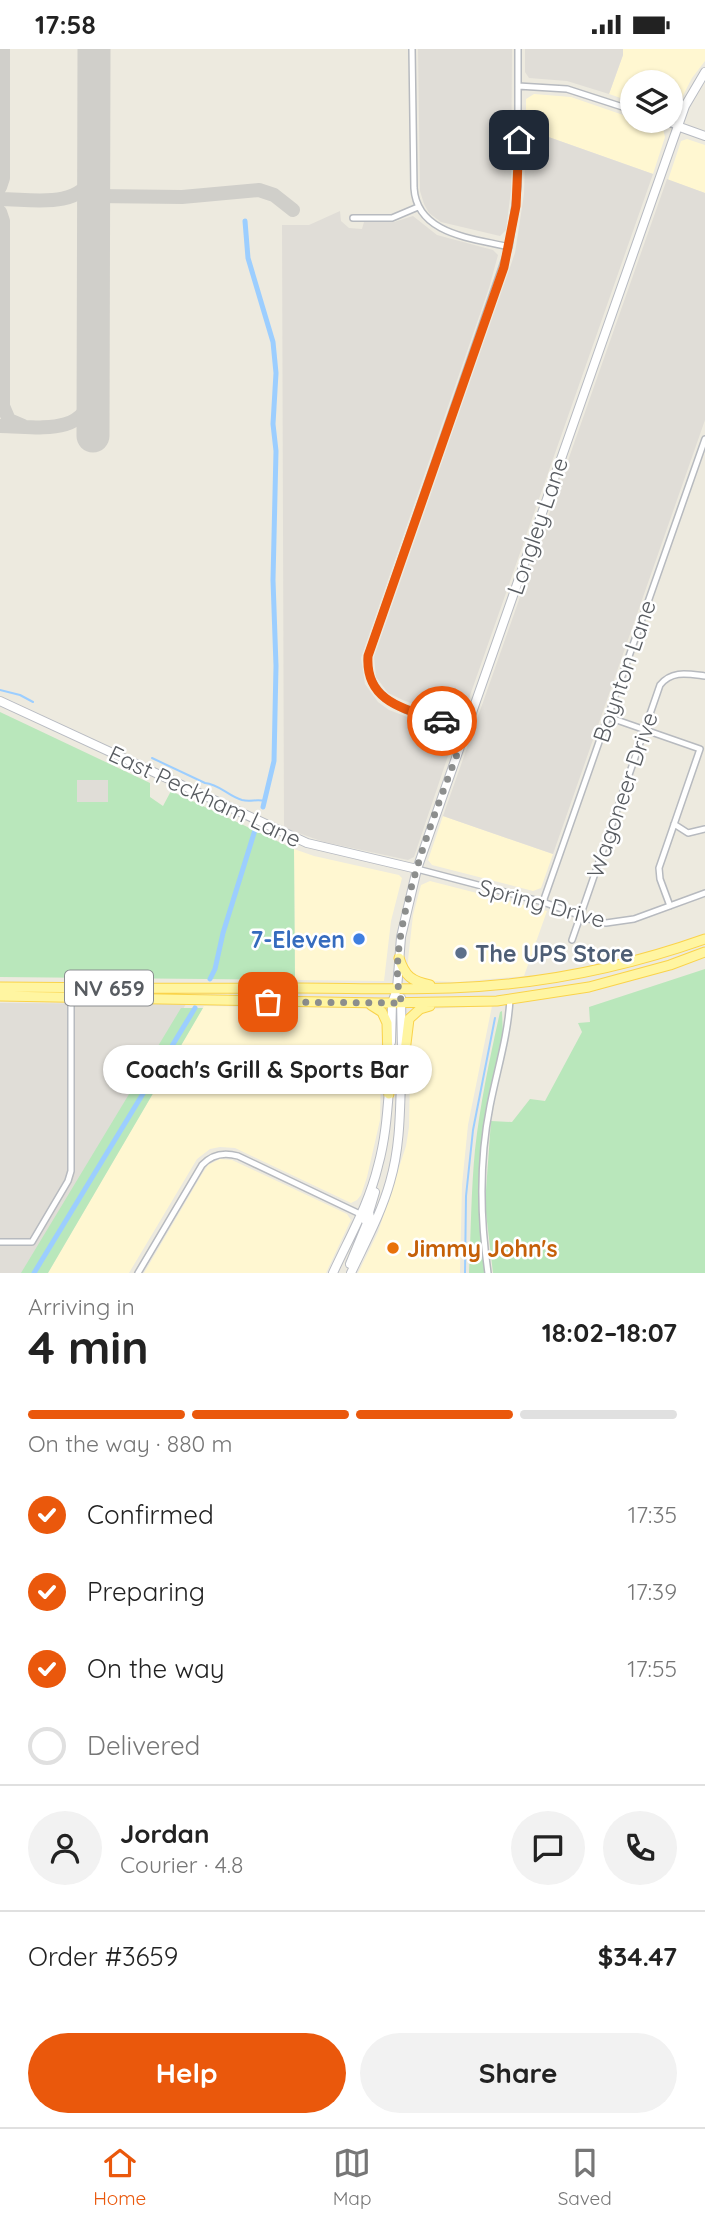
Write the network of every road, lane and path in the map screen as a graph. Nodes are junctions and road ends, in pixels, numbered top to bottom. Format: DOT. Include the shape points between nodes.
graph roads {
  1 [pos="412,49"];
  2 [pos="518,49"];
  3 [pos="705,72"];
  4 [pos="518,86"];
  5 [pos="620,106"];
  6 [pos="683,112"];
  7 [pos="683,128"];
  8 [pos="675,133"];
  9 [pos="705,136"];
  10 [pos="418,207"];
  11 [pos="353,218"];
  12 [pos="509,247"];
  13 [pos="705,439"];
  14 [pos="705,676"];
  15 [pos="0,701"];
  16 [pos="608,717"];
  17 [pos="466,730"];
  18 [pos="644,730"];
  19 [pos="674,824"];
  20 [pos="705,829"];
  21 [pos="417,869"];
  22 [pos="705,893"];
  23 [pos="543,902"];
  24 [pos="670,906"];
  25 [pos="580,915"];
  26 [pos="705,939"];
  27 [pos="572,940"];
  28 [pos="705,952"];
  29 [pos="399,958"];
  30 [pos="0,987"];
  31 [pos="453,988"];
  32 [pos="162,989"];
  33 [pos="397,989"];
  34 [pos="0,996"];
  35 [pos="71,997"];
  36 [pos="510,999"];
  37 [pos="363,1003"];
  38 [pos="397,1003"];
  39 [pos="447,1003"];
  40 [pos="401,1086"];
  41 [pos="389,1094"];
  42 [pos="386,1131"];
  43 [pos="360,1214"];
  44 [pos="375,1221"];
  45 [pos="0,1242"];
  46 [pos="138,1273"];
  47 [pos="333,1273"];
  48 [pos="346,1273"];
  49 [pos="351,1273"];
  50 [pos="488,1273"];
  1 -- 10 [label="street"];
  2 -- 4 [label="street"];
  3 -- 6 [label="main road, Longley Lane"];
  4 -- 5 [label="street" via="567,89"];
  4 -- 12 [label="street" via="518,186"];
  7 -- 9 [label="main road"];
  8 -- 17 [label="main road, Longley Lane"];
  10 -- 11 [label="street" via="392,218"];
  10 -- 12 [label="street" via="439,228"];
  12 -- 17 [label="street" via="368,656 370,679 388,701"];
  13 -- 16 [label="street, Boynton Lane"];
  14 -- 18 [label="street, Wagoneer Drive" via="667,677"];
  15 -- 21 [label="main road, East Peckham Lane" via="299,840"];
  16 -- 18 [label="street"];
  16 -- 23 [label="street, Boynton Lane"];
  17 -- 21 [label="main road, Longley Lane"];
  18 -- 19 [label="street" via="700,749"];
  18 -- 25 [label="street, Wagoneer Drive"];
  19 -- 20 [label="street" via="688,833"];
  19 -- 24 [label="street" via="659,873"];
  21 -- 23 [label="street, Spring Drive"];
  21 -- 29 [label="main road, Longley Lane"];
  22 -- 24 [label="street, Spring Drive"];
  23 -- 25 [label="street, Spring Drive"];
  24 -- 25 [label="street, Spring Drive" via="615,923"];
  25 -- 27 [label="street, Wagoneer Drive"];
  26 -- 31 [label="main road, NV 659" via="578,974"];
  28 -- 36 [label="main road, NV 659" via="600,985"];
  29 -- 31 [label="main road" via="413,981"];
  29 -- 33 [label="main road, Longley Lane"];
  30 -- 32 [label="main road, NV 659"];
  31 -- 33 [label="main road, NV 659"];
  32 -- 33 [label="main road, NV 659"];
  32 -- 35 [label="main road" via="81,992"];
  33 -- 38 [label="main road, Longley Lane"];
  34 -- 35 [label="main road, NV 659"];
  35 -- 37 [label="main road, NV 659"];
  35 -- 45 [label="street" via="70,1174 32,1242"];
  36 -- 39 [label="main road, NV 659"];
  36 -- 50 [label="street" via="483,1157 482,1218"];
  37 -- 38 [label="main road, NV 659"];
  37 -- 41 [label="main road" via="375,1006 386,1018"];
  38 -- 39 [label="main road, NV 659"];
  38 -- 40 [label="main road, Longley Lane"];
  38 -- 41 [label="main road, Longley Lane"];
  39 -- 40 [label="main road" via="420,1009 409,1019"];
  40 -- 44 [label="main road, Longley Lane" via="395,1162"];
  41 -- 42 [label="main road, Longley Lane"];
  42 -- 43 [label="main road, Longley Lane"];
  42 -- 44 [label="main road" via="383,1168 369,1212"];
  43 -- 46 [label="street" via="238,1156 217,1155 202,1165"];
  43 -- 47 [label="main road, Longley Lane"];
  43 -- 48 [label="main road" via="367,1223"];
  44 -- 49 [label="main road, Longley Lane"];
}
